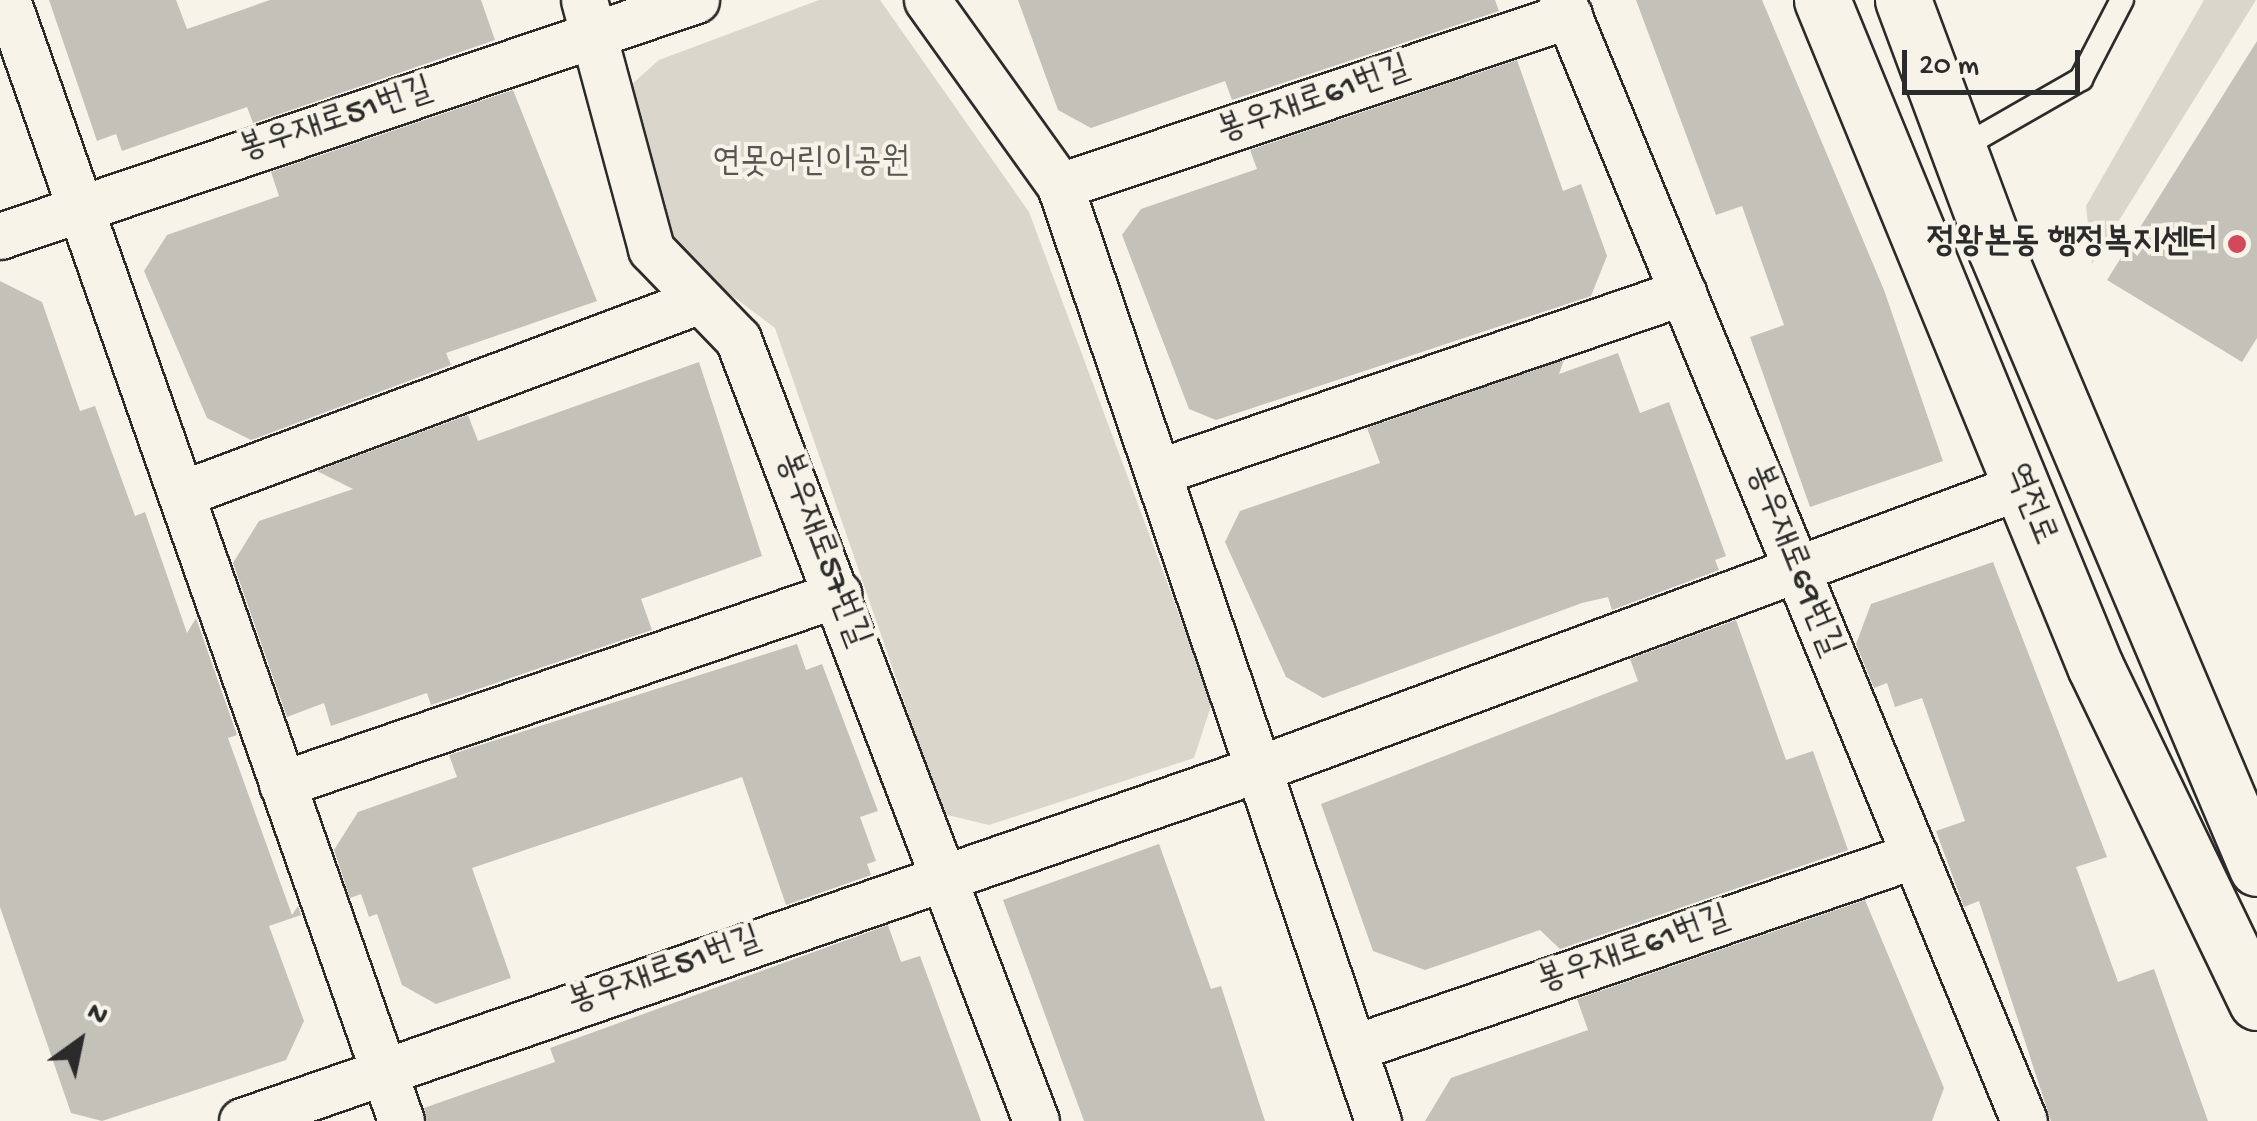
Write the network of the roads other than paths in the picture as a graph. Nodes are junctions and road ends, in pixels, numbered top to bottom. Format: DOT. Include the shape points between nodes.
graph roads {
  1 [pos="6,0"];
  2 [pos="696,0"];
  3 [pos="927,0"];
  4 [pos="1822,0"];
  5 [pos="1903,0"];
  6 [pos="2122,0"];
  7 [pos="1565,8"];
  8 [pos="589,18"];
  9 [pos="1958,149"];
  10 [pos="1060,186"];
  11 [pos="79,206"];
  12 [pos="0,236"];
  13 [pos="1682,292"];
  14 [pos="698,301"];
  15 [pos="1158,472"];
  16 [pos="2021,486"];
  17 [pos="180,494"];
  18 [pos="1797,571"];
  19 [pos="838,594"];
  20 [pos="1258,770"];
  21 [pos="282,784"];
  22 [pos="1915,855"];
  23 [pos="2257,868"];
  24 [pos="947,873"];
  25 [pos="2257,1002"];
  26 [pos="1354,1048"];
  27 [pos="383,1071"];
  28 [pos="242,1121"];
  29 [pos="401,1121"];
  30 [pos="1036,1121"];
  31 [pos="1378,1121"];
  32 [pos="2024,1121"];
  1 -- 11 [label="street"];
  2 -- 8 [label="street, 봉우재로51번길"];
  3 -- 10 [label="street"];
  4 -- 16 [label="main road, 역전로"];
  5 -- 9 [label="main road, 역전로"];
  6 -- 9 [label="lane" via="2081,79"];
  7 -- 10 [label="street, 봉우재로61번길"];
  7 -- 13 [label="street, 봉우재로69번길"];
  8 -- 11 [label="street, 봉우재로51번길"];
  8 -- 14 [label="street, 봉우재로57번길" via="652,249"];
  9 -- 23 [label="main road, 역전로"];
  10 -- 15 [label="street"];
  11 -- 12 [label="street, 봉우재로51번길"];
  11 -- 17 [label="street"];
  13 -- 15 [label="street"];
  13 -- 18 [label="street, 봉우재로69번길"];
  14 -- 17 [label="street"];
  14 -- 19 [label="street, 봉우재로57번길" via="738,339"];
  15 -- 20 [label="street"];
  16 -- 18 [label="street"];
  16 -- 25 [label="main road, 역전로" via="2095,666"];
  17 -- 21 [label="street"];
  18 -- 20 [label="street"];
  18 -- 22 [label="street, 봉우재로69번길"];
  19 -- 21 [label="street"];
  19 -- 24 [label="street, 봉우재로57번길"];
  20 -- 24 [label="street, 봉우재로51번길"];
  20 -- 26 [label="street"];
  21 -- 27 [label="street"];
  22 -- 26 [label="street, 봉우재로61번길"];
  22 -- 32 [label="street, 봉우재로69번길"];
  24 -- 27 [label="street, 봉우재로51번길"];
  24 -- 30 [label="street, 봉우재로57번길"];
  26 -- 31 [label="street"];
  27 -- 28 [label="street, 봉우재로51번길"];
  27 -- 29 [label="street"];
}
